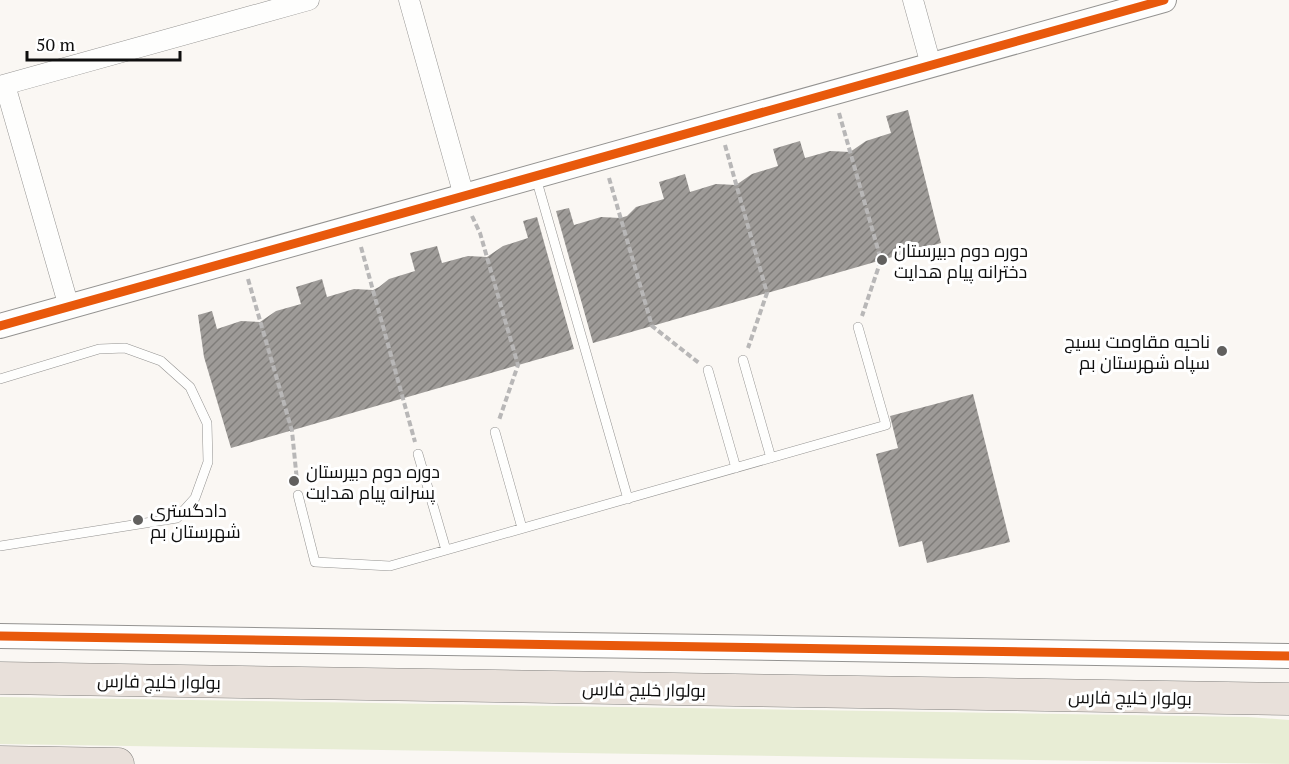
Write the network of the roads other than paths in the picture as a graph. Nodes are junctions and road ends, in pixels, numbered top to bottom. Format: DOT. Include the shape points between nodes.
graph roads {
  1 [pos="309,0"];
  2 [pos="409,0"];
  3 [pos="913,0"];
  4 [pos="1164,0"];
  5 [pos="276,4"];
  6 [pos="931,65"];
  7 [pos="3,85"];
  8 [pos="535,176"];
  9 [pos="464,196"];
  10 [pos="69,307"];
  11 [pos="0,326"];
  12 [pos="858,327"];
  13 [pos="743,360"];
  14 [pos="708,370"];
  15 [pos="0,379"];
  16 [pos="495,432"];
  17 [pos="418,454"];
  18 [pos="771,458"];
  19 [pos="736,468"];
  20 [pos="298,495"];
  21 [pos="628,499"];
  22 [pos="522,528"];
  23 [pos="0,546"];
  24 [pos="446,550"];
  25 [pos="0,636"];
  26 [pos="1289,656"];
  27 [pos="0,678"];
  28 [pos="1248,699"];
  29 [pos="1289,699"];
  30 [pos="1289,705"];
  31 [pos="0,762"];
  32 [pos="100,764"];
  33 [pos="118,764"];
  1 -- 5 [label="street"];
  2 -- 9 [label="street"];
  3 -- 6 [label="street"];
  4 -- 6 [label="street"];
  5 -- 7 [label="street"];
  6 -- 8 [label="street"];
  7 -- 10 [label="street"];
  8 -- 9 [label="street"];
  8 -- 21 [label="lane"];
  9 -- 10 [label="street"];
  10 -- 11 [label="street"];
  12 -- 18 [label="lane" via="886,425"];
  13 -- 18 [label="lane"];
  14 -- 19 [label="lane"];
  15 -- 23 [label="lane" via="99,349 125,348 161,361 190,387 207,423 208,462 195,498 177,518"];
  16 -- 22 [label="lane"];
  17 -- 24 [label="lane"];
  18 -- 19 [label="lane"];
  19 -- 21 [label="lane"];
  20 -- 24 [label="lane" via="315,562 390,566"];
  21 -- 22 [label="lane"];
  22 -- 24 [label="lane"];
  25 -- 26 [label="street"];
  27 -- 28 [label="highway, بولوار خلیج فارس"];
  28 -- 29 [label="highway, بولوار خلیج فارس"];
  28 -- 30 [label="highway"];
  31 -- 32 [label="highway"];
  32 -- 33 [label="highway"];
}
